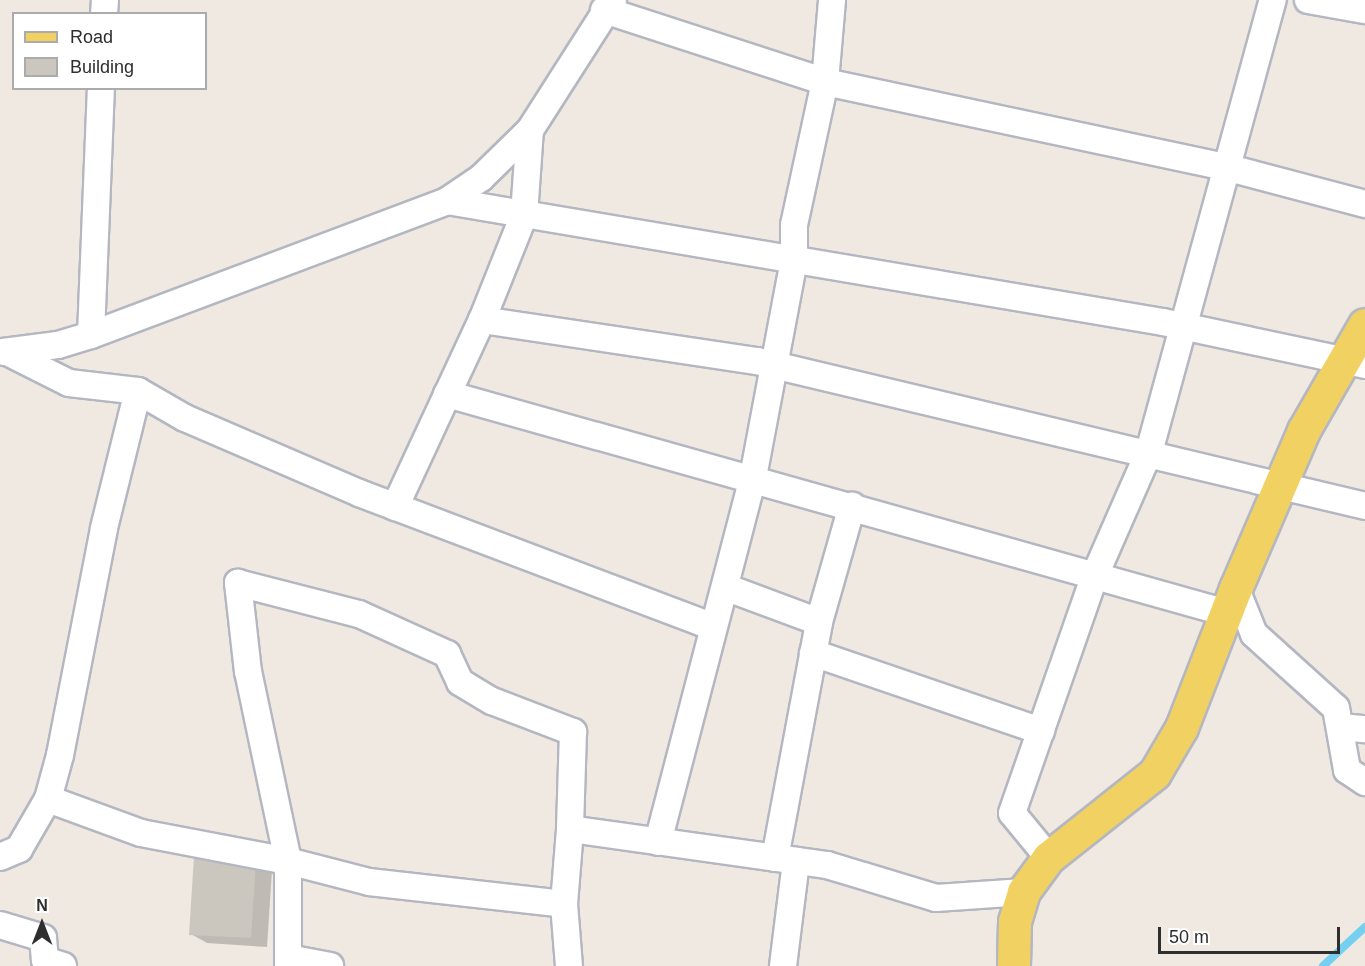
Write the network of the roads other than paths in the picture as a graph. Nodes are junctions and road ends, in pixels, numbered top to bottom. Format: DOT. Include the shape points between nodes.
graph roads {
  1 [pos="832,0"];
  2 [pos="1273,0"];
  3 [pos="1308,0"];
  4 [pos="608,5"];
  5 [pos="1365,9"];
  6 [pos="825,82"];
  7 [pos="101,90"];
  8 [pos="530,130"];
  9 [pos="1229,168"];
  10 [pos="447,201"];
  11 [pos="1365,204"];
  12 [pos="524,214"];
  13 [pos="794,259"];
  14 [pos="482,320"];
  15 [pos="1365,325"];
  16 [pos="1187,327"];
  17 [pos="91,335"];
  18 [pos="3,352"];
  19 [pos="1354,363"];
  20 [pos="775,365"];
  21 [pos="138,391"];
  22 [pos="447,394"];
  23 [pos="1149,452"];
  24 [pos="753,477"];
  25 [pos="1281,485"];
  26 [pos="852,506"];
  27 [pos="1365,506"];
  28 [pos="395,507"];
  29 [pos="1095,575"];
  30 [pos="725,587"];
  31 [pos="1231,601"];
  32 [pos="819,622"];
  33 [pos="714,627"];
  34 [pos="813,653"];
  35 [pos="1340,727"];
  36 [pos="1365,729"];
  37 [pos="1041,731"];
  38 [pos="1365,782"];
  39 [pos="48,799"];
  40 [pos="570,829"];
  41 [pos="658,842"];
  42 [pos="0,857"];
  43 [pos="1049,858"];
  44 [pos="786,859"];
  45 [pos="288,861"];
  46 [pos="1024,892"];
  47 [pos="564,904"];
  48 [pos="0,925"];
  49 [pos="288,962"];
  50 [pos="63,966"];
  51 [pos="330,966"];
  52 [pos="569,966"];
  53 [pos="783,966"];
  54 [pos="1014,966"];
  1 -- 6 [label="street"];
  2 -- 9 [label="street"];
  3 -- 5 [label="street"];
  4 -- 6 [label="street"];
  4 -- 8 [label="street"];
  6 -- 9 [label="street"];
  6 -- 13 [label="street" via="794,225"];
  7 -- 17 [label="street"];
  8 -- 10 [label="street" via="481,178"];
  8 -- 12 [label="street"];
  9 -- 11 [label="street"];
  9 -- 16 [label="street"];
  10 -- 12 [label="street"];
  10 -- 17 [label="street"];
  12 -- 13 [label="street"];
  12 -- 14 [label="street"];
  13 -- 16 [label="street"];
  13 -- 20 [label="street"];
  14 -- 20 [label="street"];
  14 -- 22 [label="street"];
  15 -- 19 [label="main road"];
  16 -- 19 [label="street"];
  16 -- 23 [label="street"];
  17 -- 18 [label="street"];
  18 -- 21 [label="street" via="69,383"];
  19 -- 25 [label="main road" via="1304,431"];
  20 -- 23 [label="street"];
  20 -- 24 [label="street"];
  21 -- 28 [label="street" via="185,418"];
  21 -- 39 [label="street" via="104,528"];
  22 -- 24 [label="street"];
  22 -- 28 [label="street"];
  23 -- 25 [label="street"];
  23 -- 29 [label="street"];
  24 -- 26 [label="street"];
  24 -- 30 [label="street"];
  25 -- 27 [label="street"];
  25 -- 31 [label="main road"];
  26 -- 29 [label="street"];
  26 -- 32 [label="street"];
  28 -- 33 [label="street"];
  29 -- 31 [label="street"];
  29 -- 37 [label="street"];
  30 -- 32 [label="street"];
  30 -- 33 [label="street"];
  31 -- 35 [label="street" via="1254,634 1336,708"];
  31 -- 43 [label="main road" via="1182,728 1155,774"];
  32 -- 34 [label="street"];
  33 -- 41 [label="street"];
  34 -- 37 [label="street"];
  34 -- 44 [label="street"];
  35 -- 36 [label="street"];
  35 -- 38 [label="street" via="1347,770"];
  37 -- 43 [label="street" via="1012,813"];
  39 -- 42 [label="street" via="19,849"];
  39 -- 45 [label="street" via="141,833"];
  40 -- 41 [label="street"];
  40 -- 45 [label="street" via="573,732 492,701 460,682 447,654 359,614 238,583 248,672"];
  40 -- 47 [label="street"];
  41 -- 44 [label="street"];
  43 -- 46 [label="main road"];
  44 -- 46 [label="street" via="827,865 936,897"];
  44 -- 53 [label="street"];
  45 -- 47 [label="street" via="369,882"];
  45 -- 49 [label="street"];
  46 -- 54 [label="main road" via="1015,922"];
  47 -- 52 [label="street"];
  48 -- 50 [label="street" via="44,938 45,960"];
  49 -- 51 [label="street"];
}
